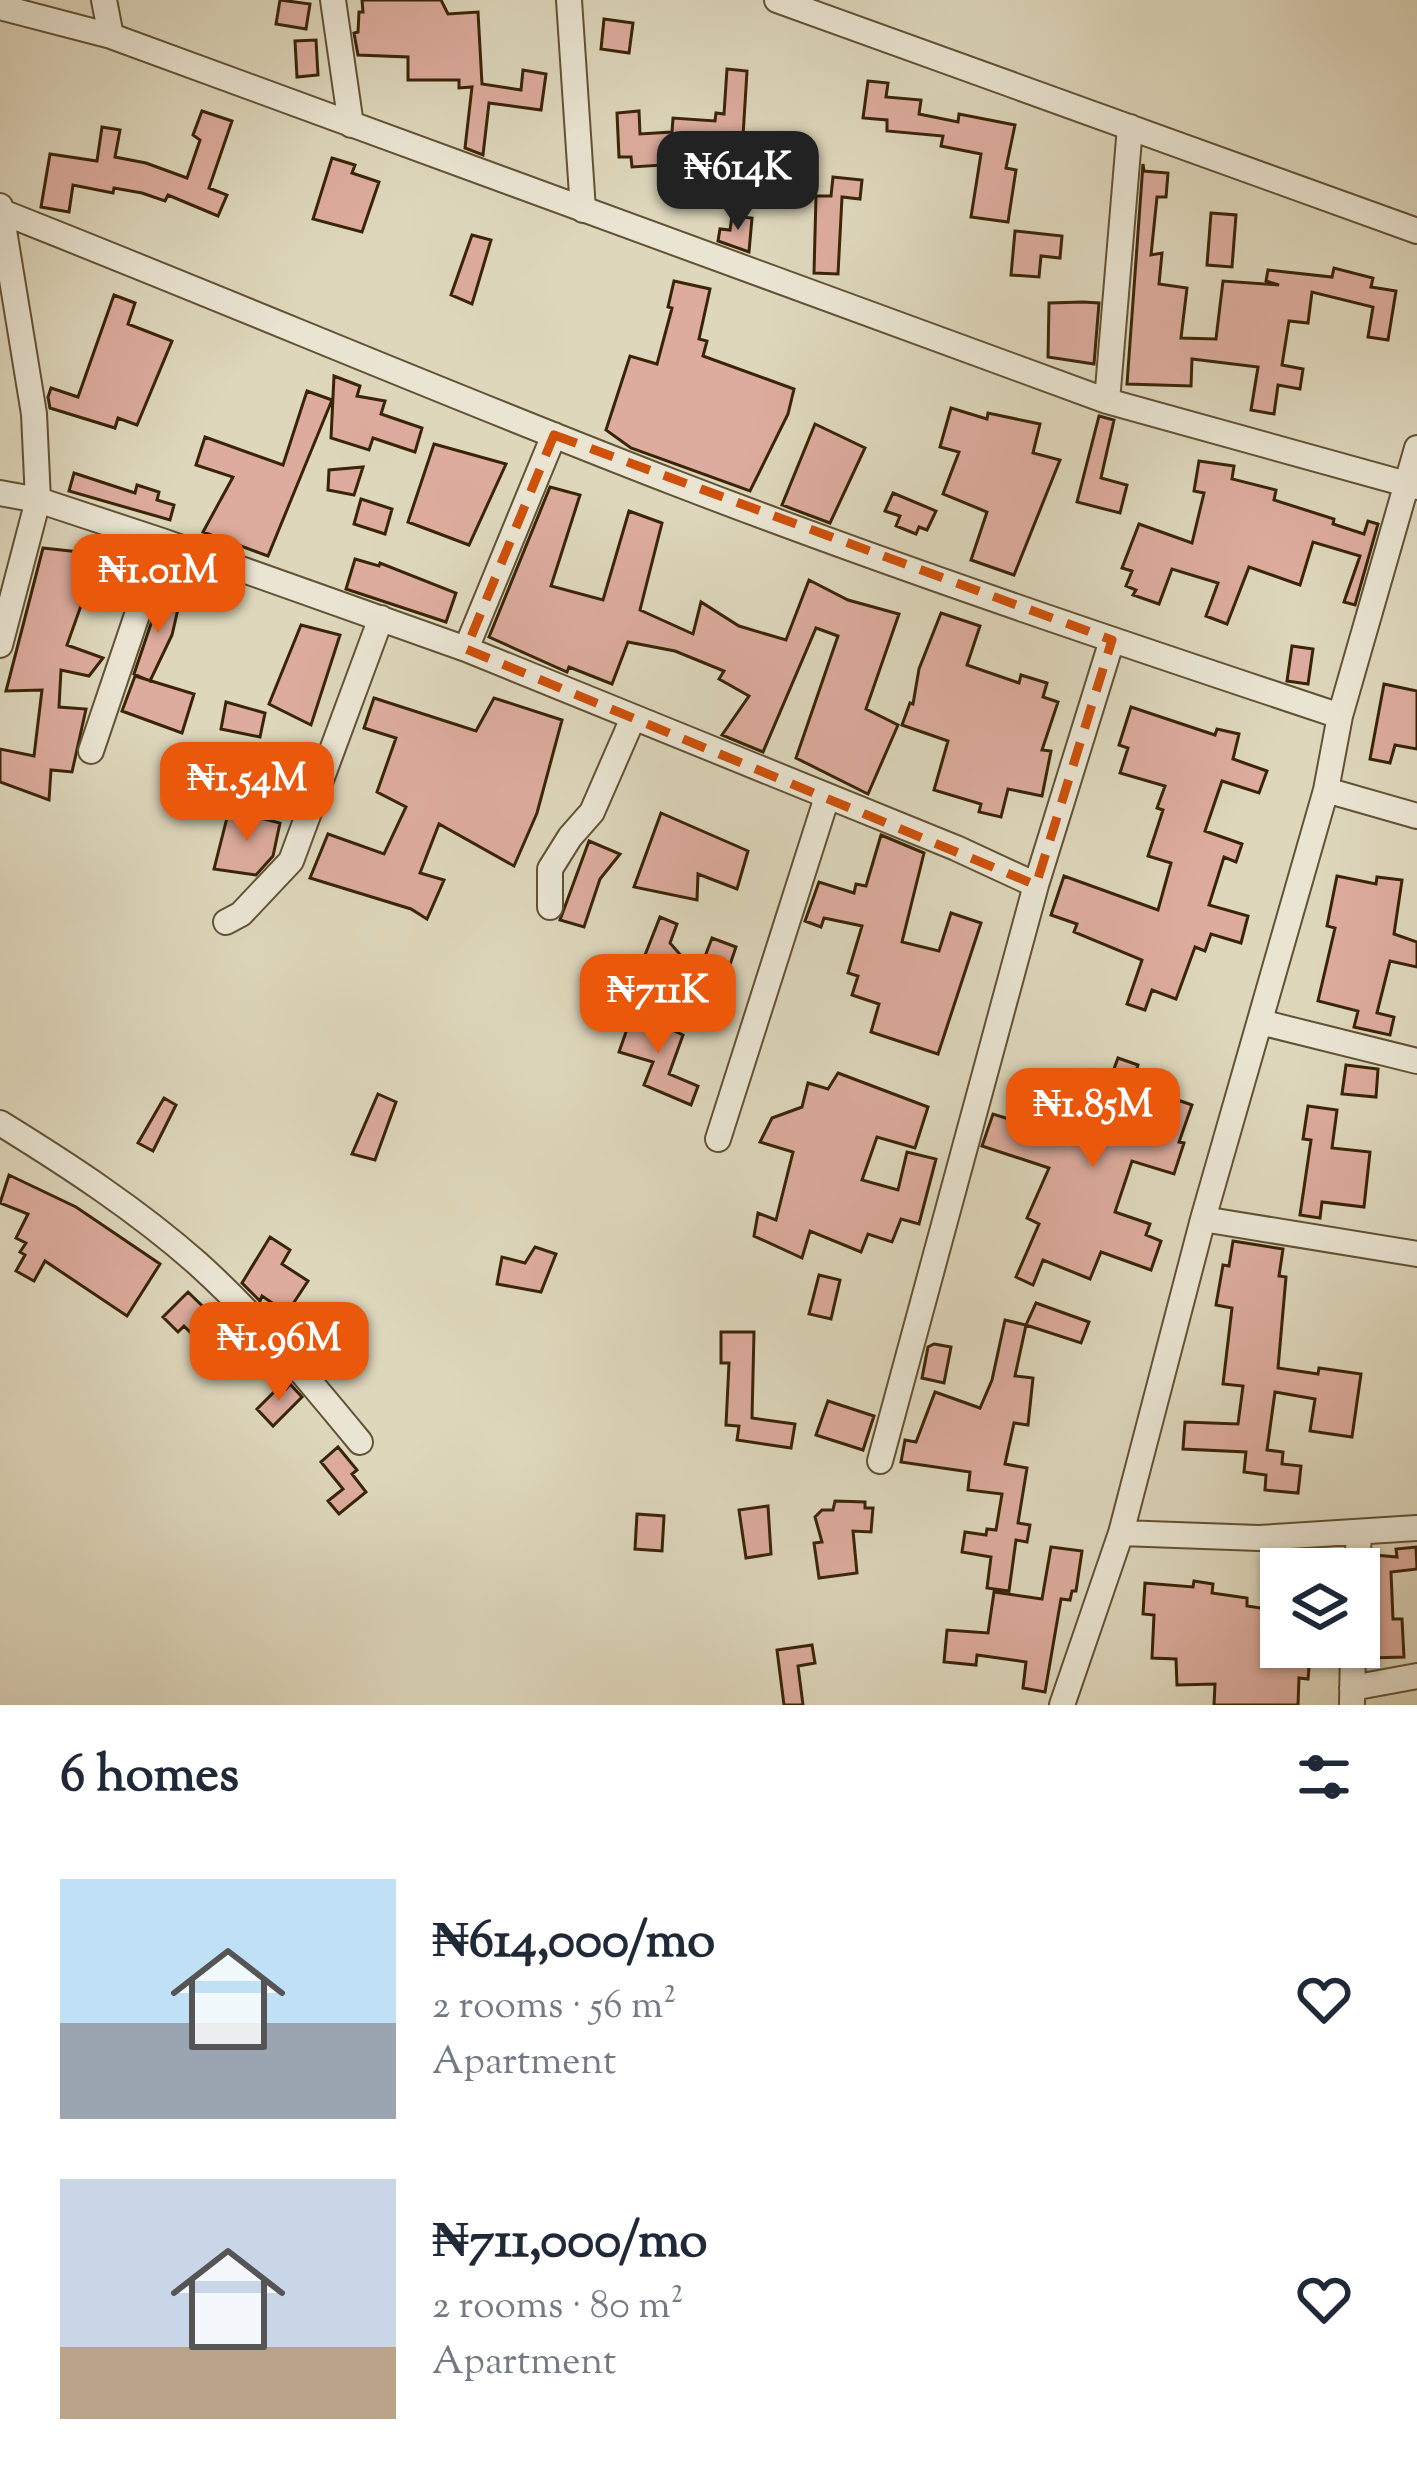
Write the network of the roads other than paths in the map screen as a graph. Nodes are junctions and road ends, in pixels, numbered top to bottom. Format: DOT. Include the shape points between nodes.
graph roads {
  1 [pos="104,0"];
  2 [pos="333,0"];
  3 [pos="569,0"];
  4 [pos="777,0"];
  5 [pos="0,7"];
  6 [pos="111,37"];
  7 [pos="351,125"];
  8 [pos="1130,127"];
  9 [pos="1,209"];
  10 [pos="583,211"];
  11 [pos="1417,231"];
  12 [pos="1107,400"];
  13 [pos="554,434"];
  14 [pos="1417,448"];
  15 [pos="1412,486"];
  16 [pos="0,493"];
  17 [pos="38,500"];
  18 [pos="162,541"];
  19 [pos="381,618"];
  20 [pos="1112,640"];
  21 [pos="0,645"];
  22 [pos="466,649"];
  23 [pos="1340,716"];
  24 [pos="633,718"];
  25 [pos="91,751"];
  26 [pos="1326,790"];
  27 [pos="827,797"];
  28 [pos="1417,816"];
  29 [pos="1036,885"];
  30 [pos="550,907"];
  31 [pos="226,922"];
  32 [pos="1260,1022"];
  33 [pos="1417,1061"];
  34 [pos="0,1123"];
  35 [pos="718,1139"];
  36 [pos="1203,1219"];
  37 [pos="1417,1254"];
  38 [pos="360,1442"];
  39 [pos="880,1461"];
  40 [pos="1417,1528"];
  41 [pos="1121,1533"];
  42 [pos="1359,1533"];
  43 [pos="1358,1548"];
  44 [pos="1417,1676"];
  45 [pos="1352,1697"];
  46 [pos="1062,1705"];
  1 -- 6 [label="street"];
  2 -- 7 [label="street"];
  3 -- 10 [label="street"];
  4 -- 8 [label="street"];
  5 -- 6 [label="street"];
  6 -- 7 [label="street"];
  7 -- 10 [label="street"];
  8 -- 11 [label="street"];
  8 -- 12 [label="street"];
  9 -- 13 [label="street"];
  9 -- 17 [label="street" via="34,414"];
  10 -- 12 [label="street"];
  12 -- 15 [label="street"];
  13 -- 20 [label="street"];
  13 -- 22 [label="street"];
  14 -- 15 [label="street"];
  15 -- 23 [label="street"];
  16 -- 17 [label="street"];
  17 -- 18 [label="street"];
  17 -- 21 [label="street"];
  18 -- 19 [label="street"];
  18 -- 25 [label="street"];
  19 -- 22 [label="street"];
  19 -- 31 [label="street" via="291,861"];
  20 -- 23 [label="street"];
  20 -- 29 [label="street"];
  22 -- 24 [label="street"];
  23 -- 26 [label="street"];
  24 -- 27 [label="street"];
  24 -- 30 [label="street" via="592,812 550,869"];
  26 -- 28 [label="street"];
  26 -- 32 [label="street"];
  27 -- 29 [label="street"];
  27 -- 35 [label="street"];
  29 -- 39 [label="street"];
  32 -- 33 [label="street"];
  32 -- 36 [label="street"];
  34 -- 38 [label="street" via="83,1174 197,1263"];
  36 -- 37 [label="street"];
  36 -- 41 [label="street"];
  40 -- 42 [label="street"];
  41 -- 42 [label="street"];
  41 -- 46 [label="street"];
  42 -- 43 [label="street"];
  44 -- 45 [label="street"];
}
